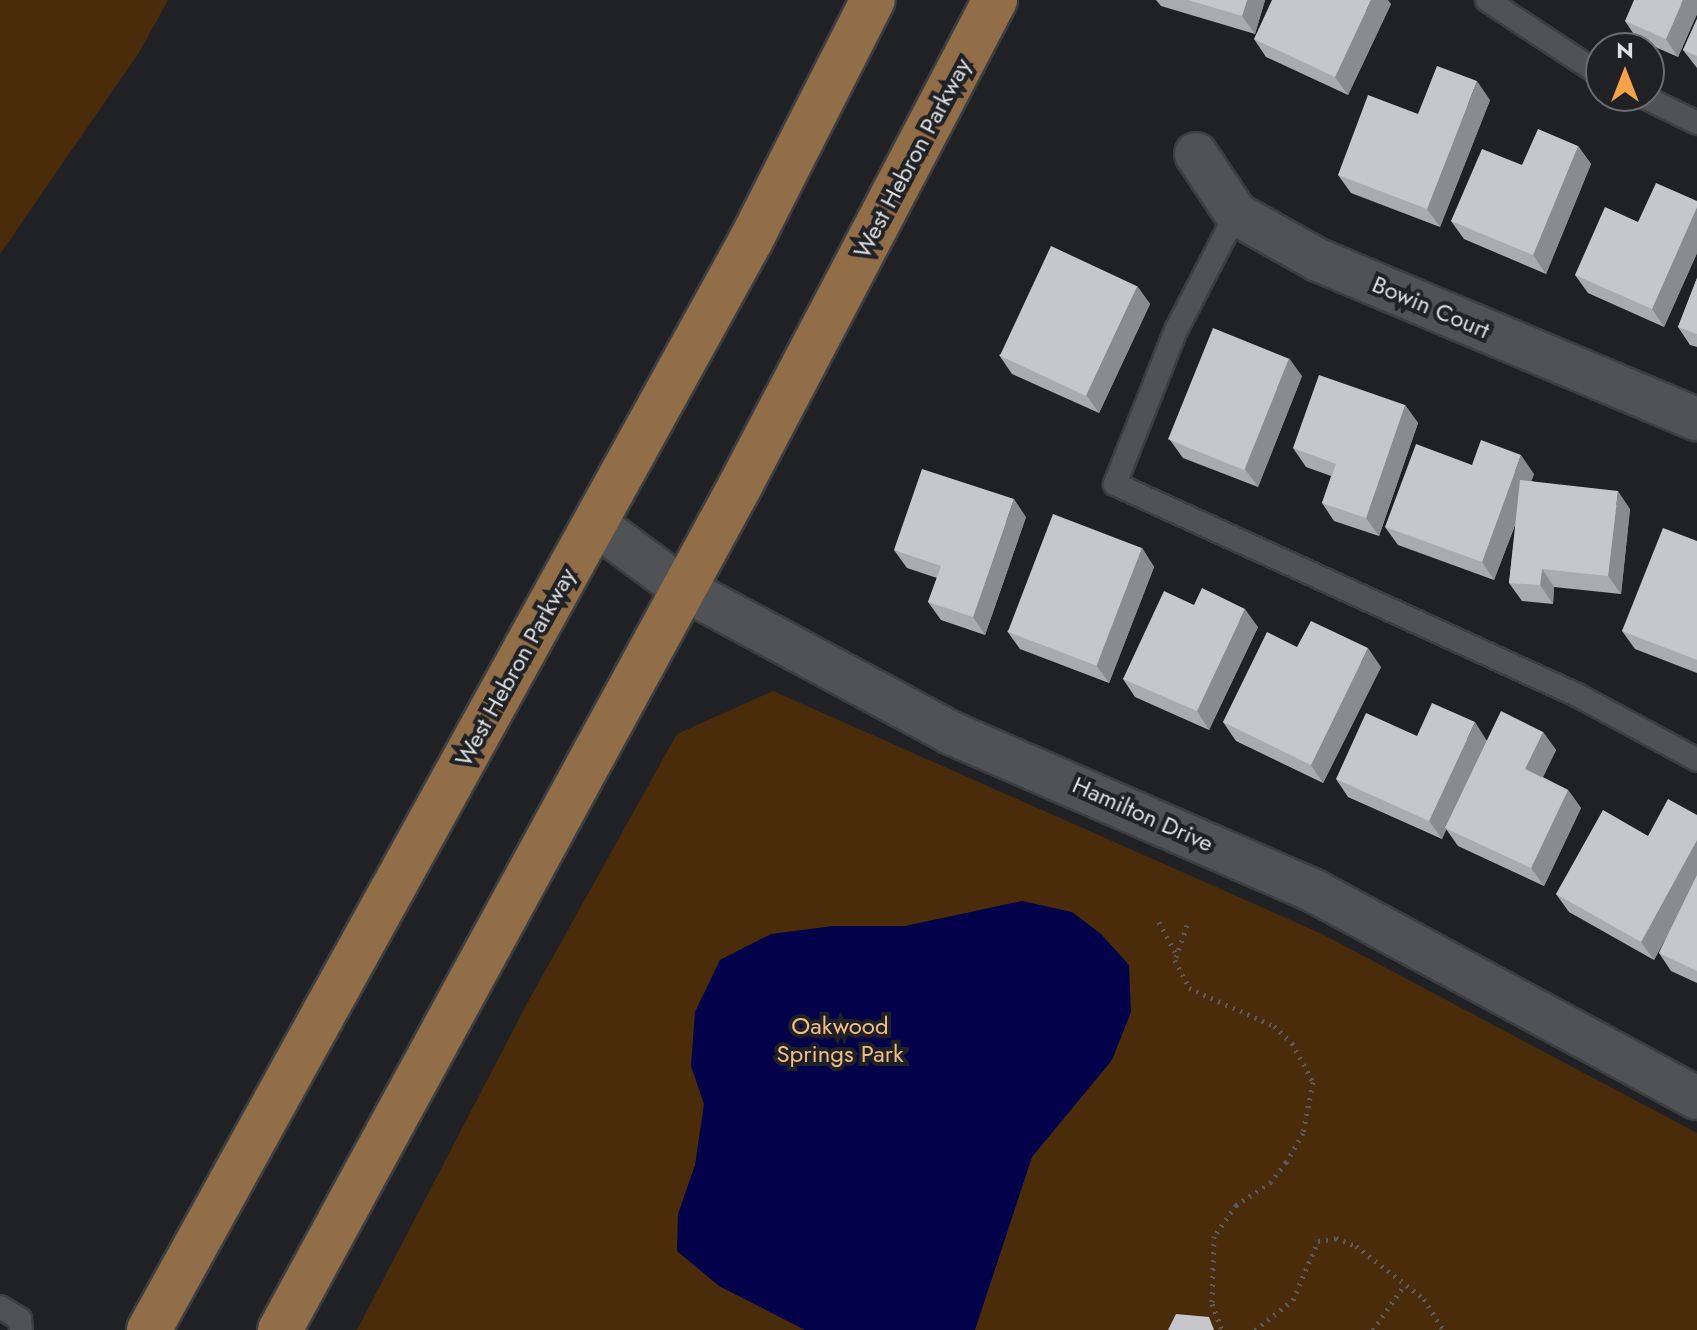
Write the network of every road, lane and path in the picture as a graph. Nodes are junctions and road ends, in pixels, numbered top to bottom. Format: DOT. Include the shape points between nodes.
graph roads {
  1 [pos="873,0"];
  2 [pos="995,0"];
  3 [pos="1487,0"];
  4 [pos="1585,64"];
  5 [pos="1665,107"];
  6 [pos="1697,123"];
  7 [pos="1196,154"];
  8 [pos="1236,214"];
  9 [pos="1697,419"];
  10 [pos="594,523"];
  11 [pos="682,588"];
  12 [pos="1697,760"];
  13 [pos="1159,922"];
  14 [pos="1187,925"];
  15 [pos="1175,952"];
  16 [pos="1697,1098"];
  17 [pos="1403,1287"];
  18 [pos="0,1307"];
  19 [pos="21,1330"];
  20 [pos="149,1330"];
  21 [pos="280,1330"];
  22 [pos="1222,1330"];
  23 [pos="1255,1330"];
  24 [pos="1373,1330"];
  25 [pos="1443,1330"];
  1 -- 10 [label="main road, West Hebron Parkway" via="751,240"];
  2 -- 11 [label="main road, West Hebron Parkway"];
  3 -- 4 [label="lane"];
  5 -- 6 [label="lane"];
  7 -- 8 [label="street, Bowin Court"];
  8 -- 9 [label="street, Bowin Court" via="1318,260"];
  8 -- 12 [label="lane" via="1176,330 1115,484 1577,695"];
  10 -- 11 [label="street, Hamilton Drive"];
  10 -- 20 [label="main road, West Hebron Parkway"];
  11 -- 16 [label="street, Hamilton Drive" via="951,733 1314,891"];
  11 -- 21 [label="main road, West Hebron Parkway"];
  13 -- 15 [label="path"];
  14 -- 15 [label="path"];
  15 -- 22 [label="path" via="1189,988 1274,1026 1292,1043 1313,1082 1303,1133 1286,1162 1271,1182 1236,1205 1214,1236 1212,1304"];
  17 -- 23 [label="path" via="1396,1275 1356,1246 1336,1238 1318,1241 1293,1300"];
  17 -- 24 [label="path"];
  17 -- 25 [label="path" via="1424,1299"];
  18 -- 19 [label="lane" via="20,1319"];
}
